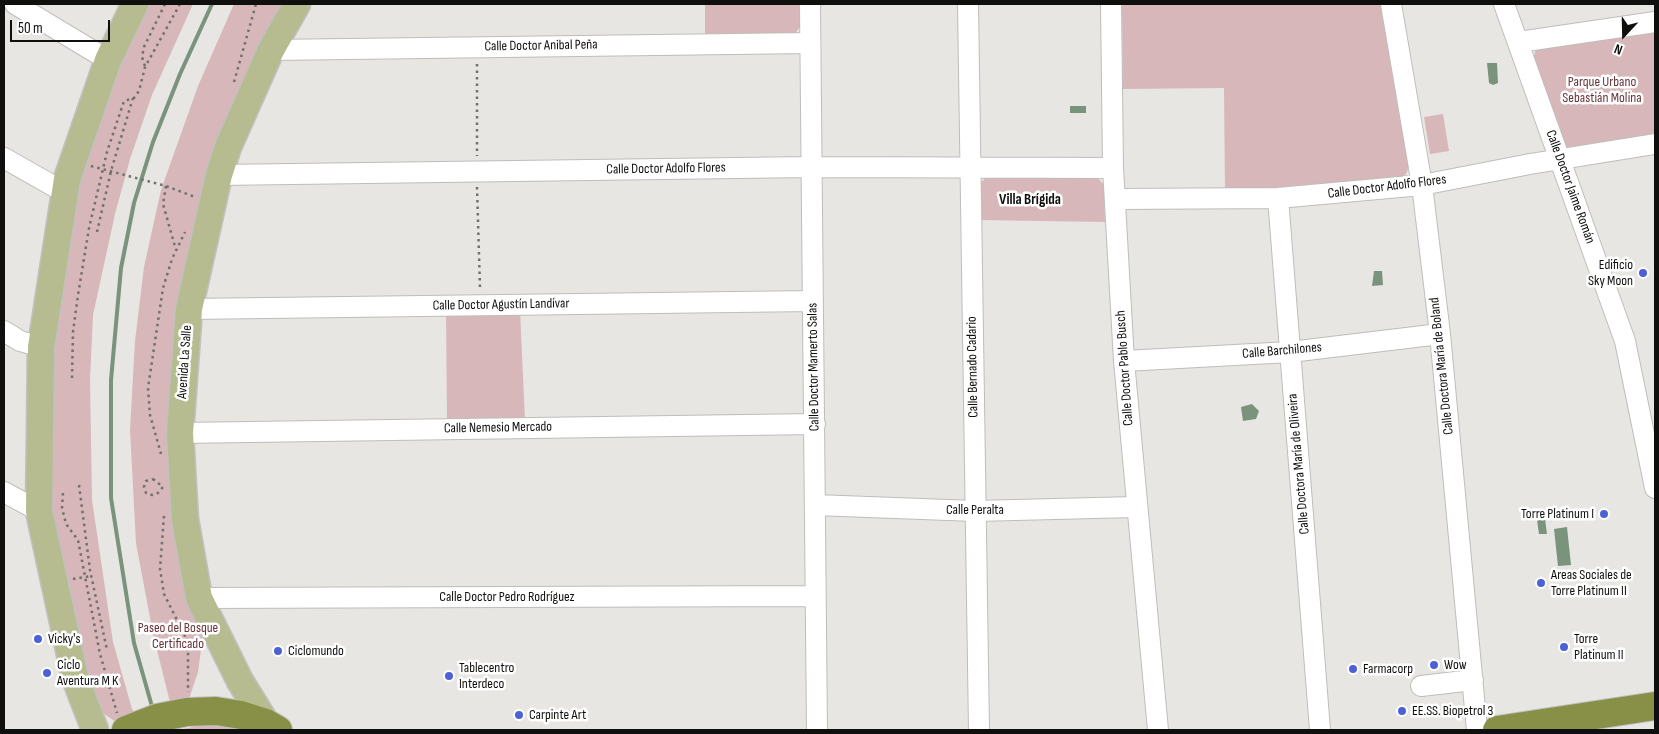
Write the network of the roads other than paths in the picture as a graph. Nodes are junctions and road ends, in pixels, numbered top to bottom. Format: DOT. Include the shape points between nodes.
graph roads {
  1 [pos="15,4"];
  2 [pos="135,4"];
  3 [pos="297,4"];
  4 [pos="810,4"];
  5 [pos="968,4"];
  6 [pos="1111,4"];
  7 [pos="1391,4"];
  8 [pos="1504,4"];
  9 [pos="1655,22"];
  10 [pos="810,42"];
  11 [pos="1519,42"];
  12 [pos="271,50"];
  13 [pos="108,60"];
  14 [pos="1655,144"];
  15 [pos="4,158"];
  16 [pos="1560,161"];
  17 [pos="811,167"];
  18 [pos="970,168"];
  19 [pos="1113,168"];
  20 [pos="219,175"];
  21 [pos="1422,185"];
  22 [pos="64,192"];
  23 [pos="1278,198"];
  24 [pos="1116,199"];
  25 [pos="814,301"];
  26 [pos="189,309"];
  27 [pos="4,331"];
  28 [pos="1440,334"];
  29 [pos="41,347"];
  30 [pos="1290,352"];
  31 [pos="1124,361"];
  32 [pos="1649,423"];
  33 [pos="815,424"];
  34 [pos="180,433"];
  35 [pos="1655,488"];
  36 [pos="4,492"];
  37 [pos="815,505"];
  38 [pos="1135,507"];
  39 [pos="39,511"];
  40 [pos="975,511"];
  41 [pos="815,596"];
  42 [pos="199,598"];
  43 [pos="1472,680"];
  44 [pos="1420,686"];
  45 [pos="1655,706"];
  46 [pos="272,727"];
  47 [pos="95,730"];
  48 [pos="127,730"];
  49 [pos="817,730"];
  50 [pos="980,730"];
  51 [pos="1158,730"];
  52 [pos="1320,730"];
  53 [pos="1477,730"];
  54 [pos="1497,730"];
  1 -- 13 [label="street"];
  2 -- 13 [label="main road"];
  3 -- 12 [label="main road, Avenida La Salle"];
  4 -- 10 [label="street, Calle Doctor Mamerto Salas"];
  5 -- 18 [label="street, Calle Bernado Cadario"];
  6 -- 19 [label="street, Calle Doctor Pablo Busch"];
  7 -- 21 [label="street, Calle Doctora María de Boland"];
  8 -- 11 [label="street, Calle Doctor Jaime Román"];
  9 -- 11 [label="street"];
  10 -- 12 [label="street, Calle Doctor Anibal Peña"];
  10 -- 17 [label="street, Calle Doctor Mamerto Salas"];
  11 -- 16 [label="street, Calle Doctor Jaime Román"];
  12 -- 20 [label="main road, Avenida La Salle" via="228,146"];
  13 -- 22 [label="main road"];
  14 -- 16 [label="street, Calle Doctor Adolfo Flores"];
  15 -- 22 [label="street"];
  16 -- 21 [label="street, Calle Doctor Adolfo Flores"];
  16 -- 32 [label="street, Calle Doctor Jaime Román" via="1625,341"];
  17 -- 18 [label="street, Calle Doctor Adolfo Flores"];
  17 -- 20 [label="street, Calle Doctor Adolfo Flores"];
  17 -- 25 [label="street, Calle Doctor Mamerto Salas"];
  18 -- 19 [label="street, Calle Doctor Adolfo Flores"];
  18 -- 40 [label="street, Calle Bernado Cadario"];
  19 -- 24 [label="street, Calle Doctor Pablo Busch"];
  20 -- 26 [label="main road, Avenida La Salle"];
  21 -- 23 [label="street, Calle Doctor Adolfo Flores"];
  21 -- 28 [label="street, Calle Doctora María de Boland"];
  22 -- 29 [label="main road"];
  23 -- 24 [label="street, Calle Doctor Adolfo Flores"];
  23 -- 30 [label="street, Calle Doctora María de Oliveira"];
  24 -- 31 [label="street, Calle Doctor Pablo Busch"];
  25 -- 26 [label="street, Calle Doctor Agustín Landívar"];
  25 -- 33 [label="street, Calle Doctor Mamerto Salas"];
  26 -- 34 [label="main road, Avenida La Salle"];
  27 -- 29 [label="street" via="20,341"];
  28 -- 30 [label="street, Calle Barchilones"];
  28 -- 43 [label="street, Calle Doctora María de Boland"];
  29 -- 39 [label="main road"];
  30 -- 31 [label="street, Calle Barchilones"];
  30 -- 52 [label="street, Calle Doctora María de Oliveira"];
  31 -- 38 [label="street, Calle Doctor Pablo Busch"];
  32 -- 35 [label="street, Calle Doctor Jaime Román"];
  33 -- 34 [label="street, Calle Nemesio Mercado"];
  33 -- 37 [label="street, Calle Doctor Mamerto Salas"];
  34 -- 42 [label="main road, Avenida La Salle" via="185,519"];
  36 -- 39 [label="street"];
  37 -- 40 [label="street, Calle Peralta"];
  37 -- 41 [label="street, Calle Doctor Mamerto Salas"];
  38 -- 40 [label="street, Calle Peralta"];
  38 -- 51 [label="street, Calle Doctor Pablo Busch"];
  39 -- 47 [label="main road" via="75,678"];
  40 -- 50 [label="street, Calle Bernado Cadario"];
  41 -- 42 [label="street, Calle Doctor Pedro Rodríguez"];
  41 -- 49 [label="street, Calle Doctor Mamerto Salas"];
  42 -- 46 [label="main road, Avenida La Salle" via="240,681"];
  43 -- 44 [label="street"];
  43 -- 53 [label="street, Calle Doctora María de Boland"];
  45 -- 54 [label="highway"];
  46 -- 48 [label="highway" via="241,715 216,711 157,718"];
}
